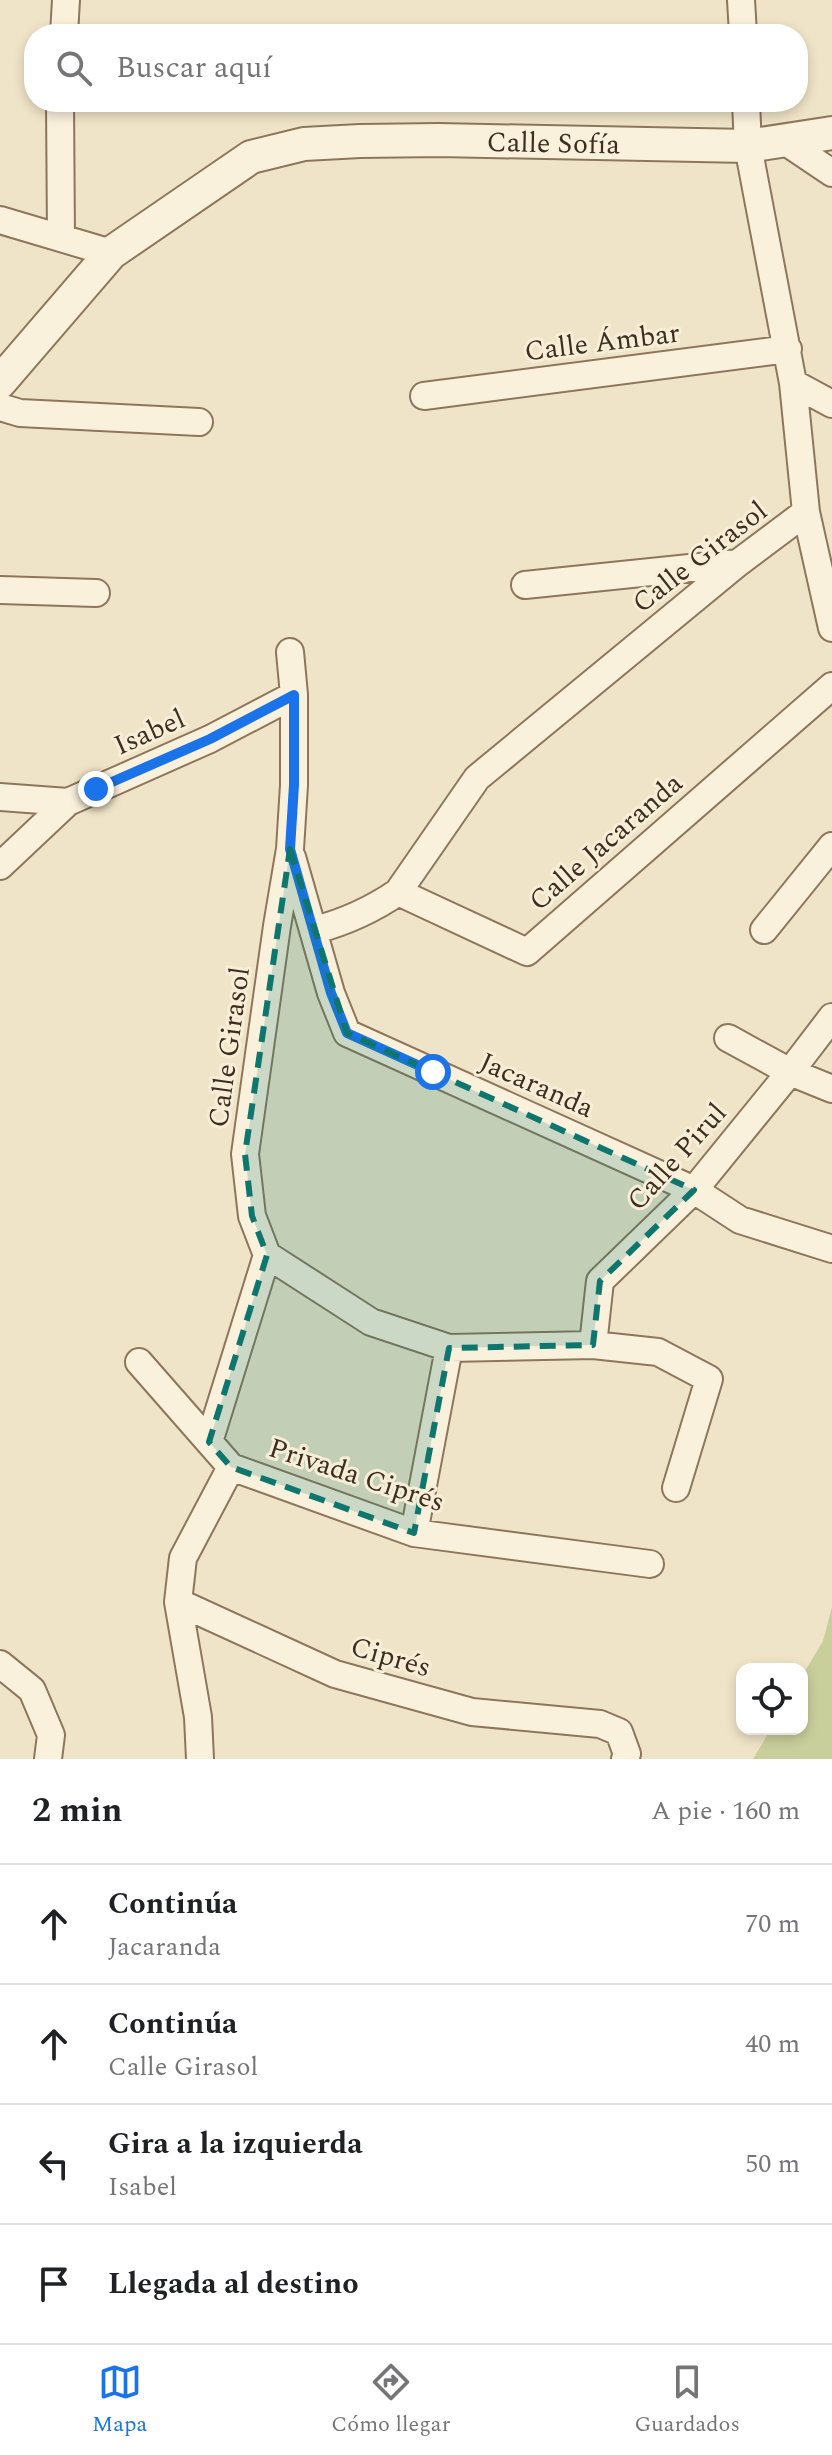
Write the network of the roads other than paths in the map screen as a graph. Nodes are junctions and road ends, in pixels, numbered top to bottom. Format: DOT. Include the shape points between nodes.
graph roads {
  1 [pos="66,0"];
  2 [pos="741,0"];
  3 [pos="65,24"];
  4 [pos="742,24"];
  5 [pos="60,112"];
  6 [pos="746,112"];
  7 [pos="832,133"];
  8 [pos="786,142"];
  9 [pos="748,146"];
  10 [pos="832,173"];
  11 [pos="0,220"];
  12 [pos="61,238"];
  13 [pos="111,253"];
  14 [pos="788,349"];
  15 [pos="0,382"];
  16 [pos="793,383"];
  17 [pos="424,396"];
  18 [pos="832,404"];
  19 [pos="0,407"];
  20 [pos="199,422"];
  21 [pos="806,512"];
  22 [pos="738,563"];
  23 [pos="525,585"];
  24 [pos="0,590"];
  25 [pos="96,593"];
  26 [pos="830,615"];
  27 [pos="290,652"];
  28 [pos="832,686"];
  29 [pos="294,695"];
  30 [pos="0,797"];
  31 [pos="68,802"];
  32 [pos="832,846"];
  33 [pos="290,849"];
  34 [pos="0,866"];
  35 [pos="398,892"];
  36 [pos="315,930"];
  37 [pos="764,930"];
  38 [pos="832,1017"];
  39 [pos="728,1038"];
  40 [pos="790,1072"];
  41 [pos="832,1089"];
  42 [pos="694,1190"];
  43 [pos="832,1249"];
  44 [pos="267,1255"];
  45 [pos="593,1345"];
  46 [pos="449,1348"];
  47 [pos="139,1362"];
  48 [pos="209,1442"];
  49 [pos="231,1467"];
  50 [pos="676,1488"];
  51 [pos="414,1533"];
  52 [pos="650,1564"];
  53 [pos="178,1602"];
  54 [pos="0,1664"];
  55 [pos="48,1759"];
  56 [pos="200,1759"];
  57 [pos="625,1759"];
  1 -- 3 [label="street"];
  2 -- 4 [label="street"];
  5 -- 12 [label="street"];
  6 -- 9 [label="street"];
  7 -- 8 [label="street, Calle Sofía"];
  8 -- 9 [label="street, Calle Sofía"];
  8 -- 10 [label="street"];
  9 -- 13 [label="street, Calle Sofía" via="439,140 304,144 251,157"];
  9 -- 14 [label="street"];
  11 -- 12 [label="street"];
  12 -- 13 [label="street"];
  13 -- 15 [label="street"];
  14 -- 16 [label="street"];
  14 -- 17 [label="street, Calle Ámbar"];
  16 -- 18 [label="street"];
  16 -- 21 [label="street"];
  19 -- 20 [label="street" via="20,413"];
  21 -- 22 [label="street, Calle Girasol"];
  21 -- 26 [label="street"];
  22 -- 23 [label="street"];
  22 -- 35 [label="street, Calle Girasol" via="477,778"];
  24 -- 25 [label="street"];
  27 -- 29 [label="street, Calle Girasol"];
  28 -- 35 [label="street, Calle Jacaranda" via="527,952"];
  29 -- 31 [label="street, Isabel"];
  29 -- 33 [label="street, Calle Girasol"];
  30 -- 31 [label="street"];
  31 -- 34 [label="street, Isabel"];
  32 -- 37 [label="street"];
  33 -- 36 [label="street, Jacaranda"];
  33 -- 44 [label="street, Calle Girasol" via="245,1154 252,1216"];
  35 -- 36 [label="street, Calle Girasol" via="356,917"];
  36 -- 42 [label="street, Jacaranda" via="347,1033"];
  38 -- 40 [label="street, Calle Pirul"];
  39 -- 40 [label="street"];
  40 -- 41 [label="street"];
  40 -- 42 [label="street, Calle Pirul"];
  42 -- 43 [label="street, Jacaranda" via="740,1220"];
  42 -- 45 [label="street, Calle Pirul" via="600,1281"];
  44 -- 46 [label="street" via="371,1322"];
  44 -- 48 [label="street"];
  45 -- 46 [label="street"];
  45 -- 50 [label="street" via="658,1352 709,1379"];
  46 -- 51 [label="street"];
  47 -- 48 [label="street, Privada Ciprés"];
  48 -- 49 [label="street, Privada Ciprés"];
  49 -- 51 [label="street, Privada Ciprés"];
  49 -- 53 [label="street" via="183,1558"];
  51 -- 52 [label="street, Privada Ciprés"];
  53 -- 56 [label="street"];
  53 -- 57 [label="street, Ciprés" via="335,1674 472,1712 600,1724 619,1732"];
  54 -- 55 [label="street" via="32,1690 51,1735"];
}
